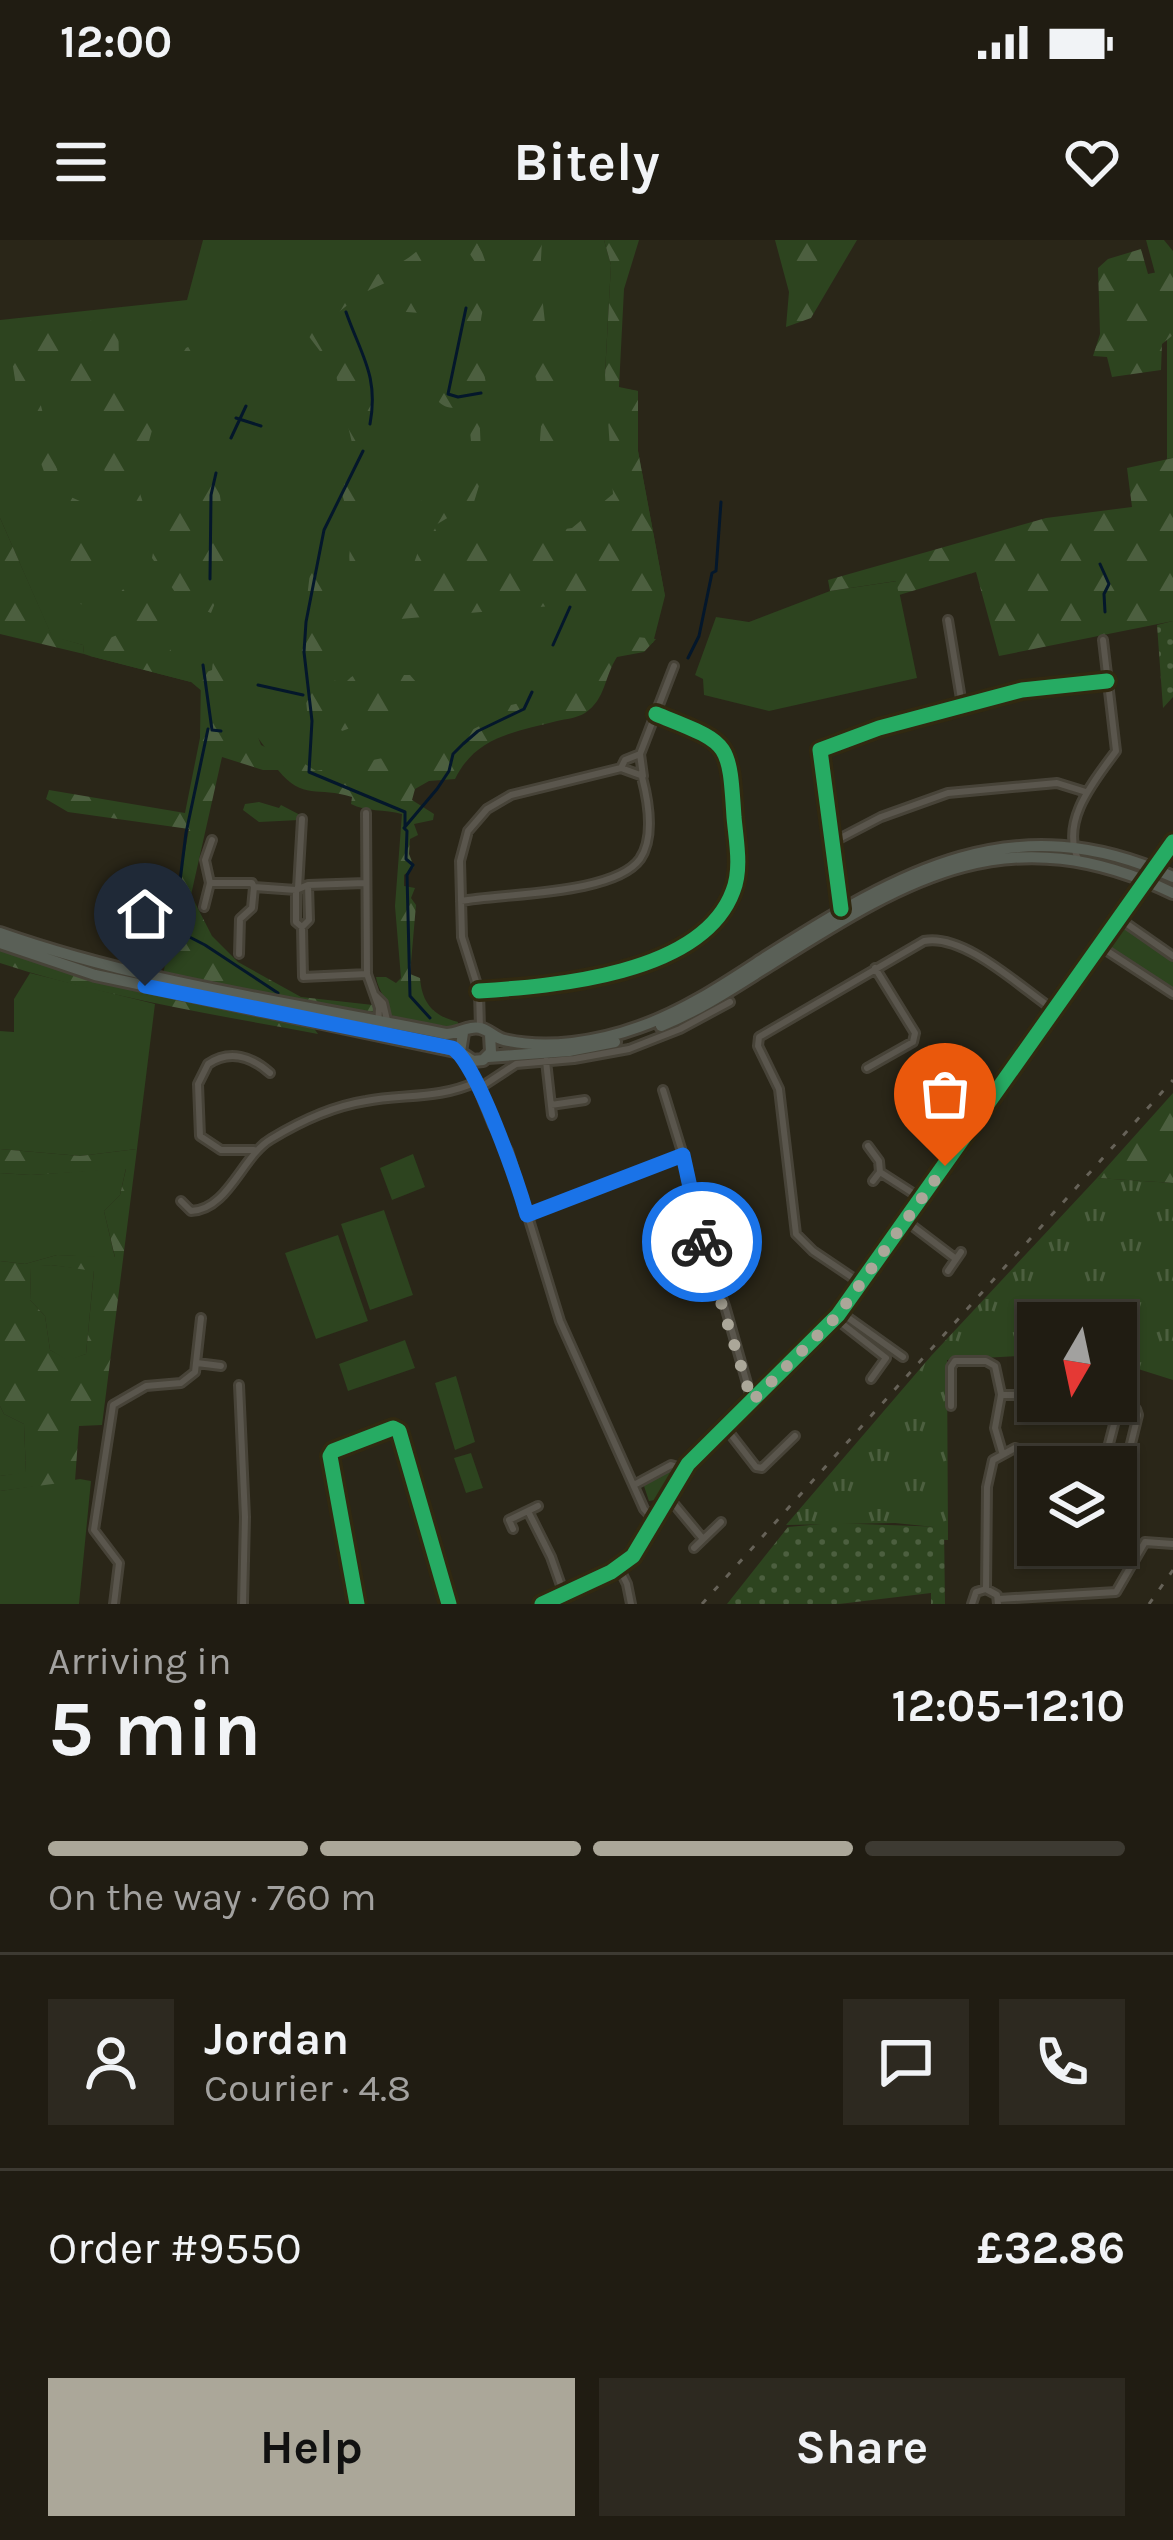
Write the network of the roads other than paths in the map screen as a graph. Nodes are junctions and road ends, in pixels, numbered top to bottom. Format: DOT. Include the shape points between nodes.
graph roads {
  1 [pos="948,620"];
  2 [pos="1103,640"];
  3 [pos="674,666"];
  4 [pos="1107,681"];
  5 [pos="962,705"];
  6 [pos="656,714"];
  7 [pos="640,754"];
  8 [pos="621,768"];
  9 [pos="642,777"];
  10 [pos="1086,792"];
  11 [pos="366,813"];
  12 [pos="302,819"];
  13 [pos="212,840"];
  14 [pos="833,842"];
  15 [pos="1173,842"];
  16 [pos="1077,852"];
  17 [pos="1154,868"];
  18 [pos="1173,877"];
  19 [pos="1145,880"];
  20 [pos="209,883"];
  21 [pos="364,883"];
  22 [pos="308,885"];
  23 [pos="254,887"];
  24 [pos="297,889"];
  25 [pos="1173,889"];
  26 [pos="461,901"];
  27 [pos="204,907"];
  28 [pos="841,909"];
  29 [pos="1117,917"];
  30 [pos="302,927"];
  31 [pos="0,933"];
  32 [pos="239,941"];
  33 [pos="229,942"];
  34 [pos="0,943"];
  35 [pos="1098,945"];
  36 [pos="239,954"];
  37 [pos="1173,956"];
  38 [pos="874,968"];
  39 [pos="367,974"];
  40 [pos="478,991"];
  41 [pos="1173,994"];
  42 [pos="730,1002"];
  43 [pos="1054,1010"];
  44 [pos="383,1022"];
  45 [pos="485,1031"];
  46 [pos="463,1033"];
  47 [pos="416,1040"];
  48 [pos="463,1055"];
  49 [pos="485,1058"];
  50 [pos="547,1061"];
  51 [pos="867,1068"];
  52 [pos="270,1073"];
  53 [pos="477,1084"];
  54 [pos="663,1090"];
  55 [pos="585,1100"];
  56 [pos="868,1146"];
  57 [pos="254,1150"];
  58 [pos="683,1155"];
  59 [pos="880,1172"];
  60 [pos="873,1181"];
  61 [pos="922,1198"];
  62 [pos="182,1201"];
  63 [pos="527,1215"];
  64 [pos="906,1222"];
  65 [pos="948,1271"];
  66 [pos="862,1284"];
  67 [pos="837,1315"];
  68 [pos="201,1318"];
  69 [pos="903,1357"];
  70 [pos="197,1363"];
  71 [pos="221,1366"];
  72 [pos="871,1379"];
  73 [pos="239,1385"];
  74 [pos="1001,1395"];
  75 [pos="1017,1397"];
  76 [pos="752,1401"];
  77 [pos="951,1406"];
  78 [pos="725,1427"];
  79 [pos="795,1436"];
  80 [pos="1108,1446"];
  81 [pos="1130,1446"];
  82 [pos="1017,1448"];
  83 [pos="1002,1452"];
  84 [pos="685,1469"];
  85 [pos="634,1485"];
  86 [pos="669,1498"];
  87 [pos="538,1505"];
  88 [pos="528,1511"];
  89 [pos="658,1517"];
  90 [pos="721,1522"];
  91 [pos="513,1529"];
  92 [pos="703,1539"];
  93 [pos="1173,1544"];
  94 [pos="694,1548"];
  95 [pos="619,1568"];
  96 [pos="986,1589"];
  97 [pos="564,1594"];
  98 [pos="998,1602"];
  99 [pos="114,1604"];
  100 [pos="243,1604"];
  101 [pos="357,1604"];
  102 [pos="449,1604"];
  103 [pos="542,1604"];
  104 [pos="631,1604"];
  105 [pos="972,1604"];
  1 -- 5 [label="street"];
  2 -- 4 [label="street"];
  3 -- 6 [label="street"];
  4 -- 5 [label="street"];
  4 -- 10 [label="street" via="1116,751"];
  5 -- 14 [label="street" via="820,750"];
  6 -- 7 [label="street"];
  6 -- 40 [label="street" via="712,737 730,758 736,877 726,904 684,943 642,964 572,983"];
  7 -- 8 [label="street"];
  7 -- 9 [label="street"];
  8 -- 9 [label="street"];
  8 -- 26 [label="street" via="523,791 487,809 462,852"];
  9 -- 26 [label="street" via="646,847 630,869 592,884"];
  10 -- 14 [label="street" via="1057,783 948,794"];
  10 -- 16 [label="street"];
  11 -- 21 [label="street"];
  12 -- 24 [label="street"];
  13 -- 20 [label="street"];
  14 -- 28 [label="street"];
  15 -- 17 [label="street"];
  16 -- 17 [label="highway"];
  16 -- 19 [label="highway" via="1138,870"];
  16 -- 28 [label="highway" via="964,855"];
  16 -- 49 [label="highway" via="940,871 859,909 672,1022 596,1046"];
  17 -- 18 [label="highway"];
  17 -- 19 [label="street"];
  17 -- 25 [label="highway"];
  19 -- 25 [label="highway"];
  19 -- 29 [label="street"];
  20 -- 23 [label="street"];
  20 -- 27 [label="street"];
  21 -- 22 [label="street"];
  21 -- 39 [label="street"];
  22 -- 24 [label="street"];
  22 -- 30 [label="street"];
  23 -- 24 [label="street"];
  23 -- 32 [label="street"];
  24 -- 30 [label="street"];
  26 -- 40 [label="street" via="464,951"];
  28 -- 45 [label="highway" via="636,1028 547,1044"];
  29 -- 35 [label="street"];
  29 -- 37 [label="street"];
  30 -- 39 [label="street" via="304,977"];
  31 -- 44 [label="highway" via="92,965"];
  32 -- 33 [label="street"];
  32 -- 36 [label="street"];
  34 -- 47 [label="highway" via="95,975"];
  35 -- 41 [label="street"];
  35 -- 43 [label="street"];
  38 -- 43 [label="street" via="923,941 950,940"];
  38 -- 51 [label="street" via="915,1033 913,1042"];
  38 -- 66 [label="street" via="766,1030 758,1046 779,1089 796,1234"];
  39 -- 44 [label="street"];
  40 -- 45 [label="street"];
  42 -- 50 [label="street" via="629,1048"];
  43 -- 61 [label="street"];
  44 -- 46 [label="highway"];
  44 -- 47 [label="street" via="378,1028"];
  45 -- 46 [label="highway"];
  45 -- 49 [label="highway" via="493,1047"];
  46 -- 48 [label="highway"];
  47 -- 48 [label="highway"];
  48 -- 49 [label="highway"];
  48 -- 53 [label="street"];
  49 -- 53 [label="street"];
  50 -- 53 [label="street" via="516,1064"];
  50 -- 55 [label="street" via="551,1110"];
  52 -- 57 [label="street" via="232,1055 208,1064 198,1084 200,1136 221,1150"];
  53 -- 57 [label="street" via="364,1101"];
  53 -- 63 [label="street"];
  54 -- 58 [label="street"];
  56 -- 59 [label="street"];
  57 -- 62 [label="street" via="210,1206 191,1211"];
  58 -- 63 [label="street"];
  58 -- 76 [label="street" via="694,1219"];
  59 -- 60 [label="street"];
  59 -- 61 [label="street"];
  61 -- 64 [label="street"];
  63 -- 85 [label="street" via="560,1321"];
  64 -- 65 [label="street" via="959,1256"];
  64 -- 66 [label="street"];
  66 -- 67 [label="street"];
  67 -- 69 [label="street"];
  67 -- 72 [label="street" via="886,1358"];
  67 -- 76 [label="street"];
  68 -- 70 [label="street"];
  70 -- 71 [label="street"];
  70 -- 99 [label="street" via="181,1383 146,1386 113,1405 94,1530 119,1563"];
  73 -- 100 [label="street"];
  74 -- 75 [label="street"];
  74 -- 77 [label="street" via="995,1366 955,1361"];
  74 -- 83 [label="street" via="994,1428"];
  76 -- 78 [label="street"];
  78 -- 79 [label="street" via="762,1468"];
  78 -- 84 [label="street"];
  80 -- 81 [label="street" via="1122,1406 1138,1415"];
  82 -- 83 [label="street"];
  83 -- 96 [label="street" via="988,1471"];
  84 -- 85 [label="street" via="671,1465"];
  84 -- 86 [label="street"];
  85 -- 89 [label="street"];
  86 -- 89 [label="street"];
  86 -- 92 [label="street"];
  87 -- 88 [label="street"];
  88 -- 91 [label="street" via="506,1516"];
  88 -- 97 [label="street"];
  89 -- 95 [label="street"];
  90 -- 92 [label="street"];
  92 -- 94 [label="street"];
  93 -- 98 [label="street" via="1145,1542 1116,1592"];
  95 -- 97 [label="street"];
  95 -- 104 [label="street"];
  96 -- 98 [label="street"];
  96 -- 105 [label="street"];
  97 -- 103 [label="street"];
  101 -- 102 [label="street" via="330,1456 393,1428"];
}
